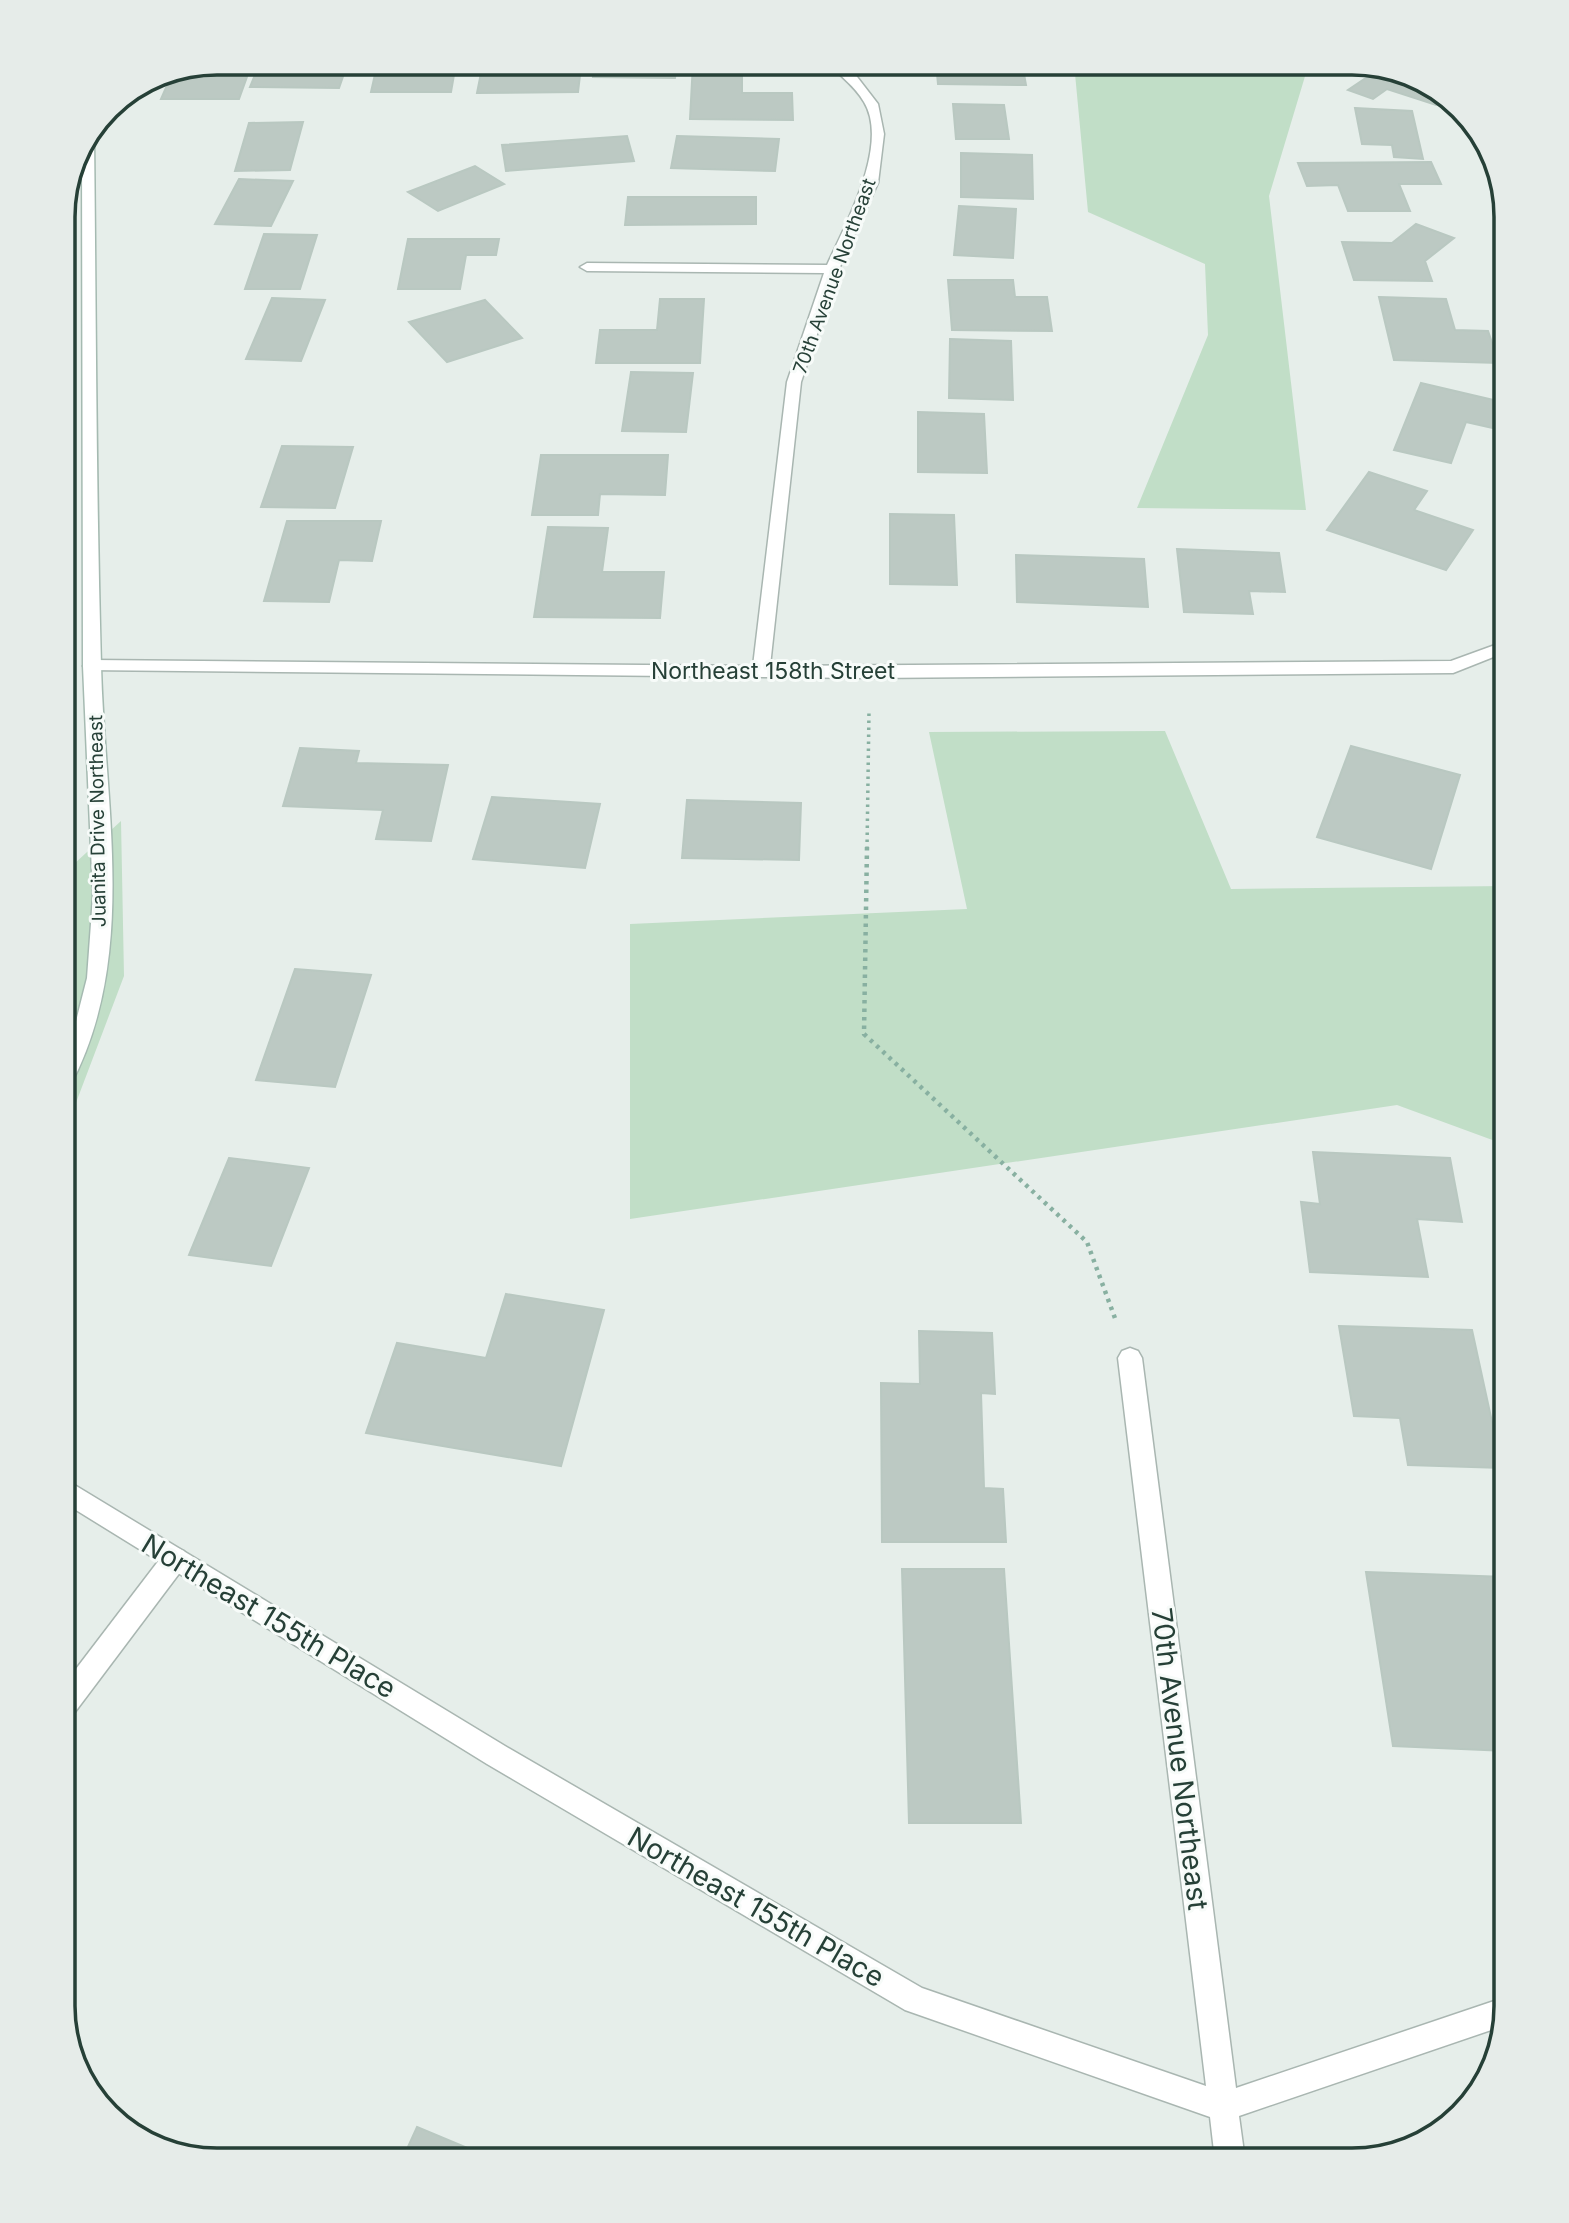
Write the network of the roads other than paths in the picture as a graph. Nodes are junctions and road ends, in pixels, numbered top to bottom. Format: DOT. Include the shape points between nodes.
graph roads {
  1 [pos="850,76"];
  2 [pos="88,159"];
  3 [pos="587,267"];
  4 [pos="832,270"];
  5 [pos="1494,651"];
  6 [pos="92,666"];
  7 [pos="761,671"];
  8 [pos="76,1053"];
  9 [pos="1130,1358"];
  10 [pos="75,1497"];
  11 [pos="175,1559"];
  12 [pos="75,1691"];
  13 [pos="1494,2015"];
  14 [pos="1224,2107"];
  15 [pos="1229,2148"];
  1 -- 4 [label="street, 70th Avenue Northeast" via="872,104 878,134 871,183"];
  2 -- 6 [label="street, Juanita Drive Northeast"];
  3 -- 4 [label="street"];
  4 -- 7 [label="street, 70th Avenue Northeast" via="794,382"];
  5 -- 7 [label="street, Northeast 158th Street" via="1453,667"];
  6 -- 7 [label="street, Northeast 158th Street"];
  6 -- 8 [label="street, Juanita Drive Northeast" via="103,896 97,978"];
  9 -- 14 [label="street, 70th Avenue Northeast"];
  10 -- 11 [label="street, Northeast 155th Place"];
  11 -- 12 [label="street"];
  11 -- 14 [label="street, Northeast 155th Place" via="496,1755 915,2000"];
  13 -- 14 [label="street"];
  14 -- 15 [label="street, 70th Avenue Northeast"];
}
